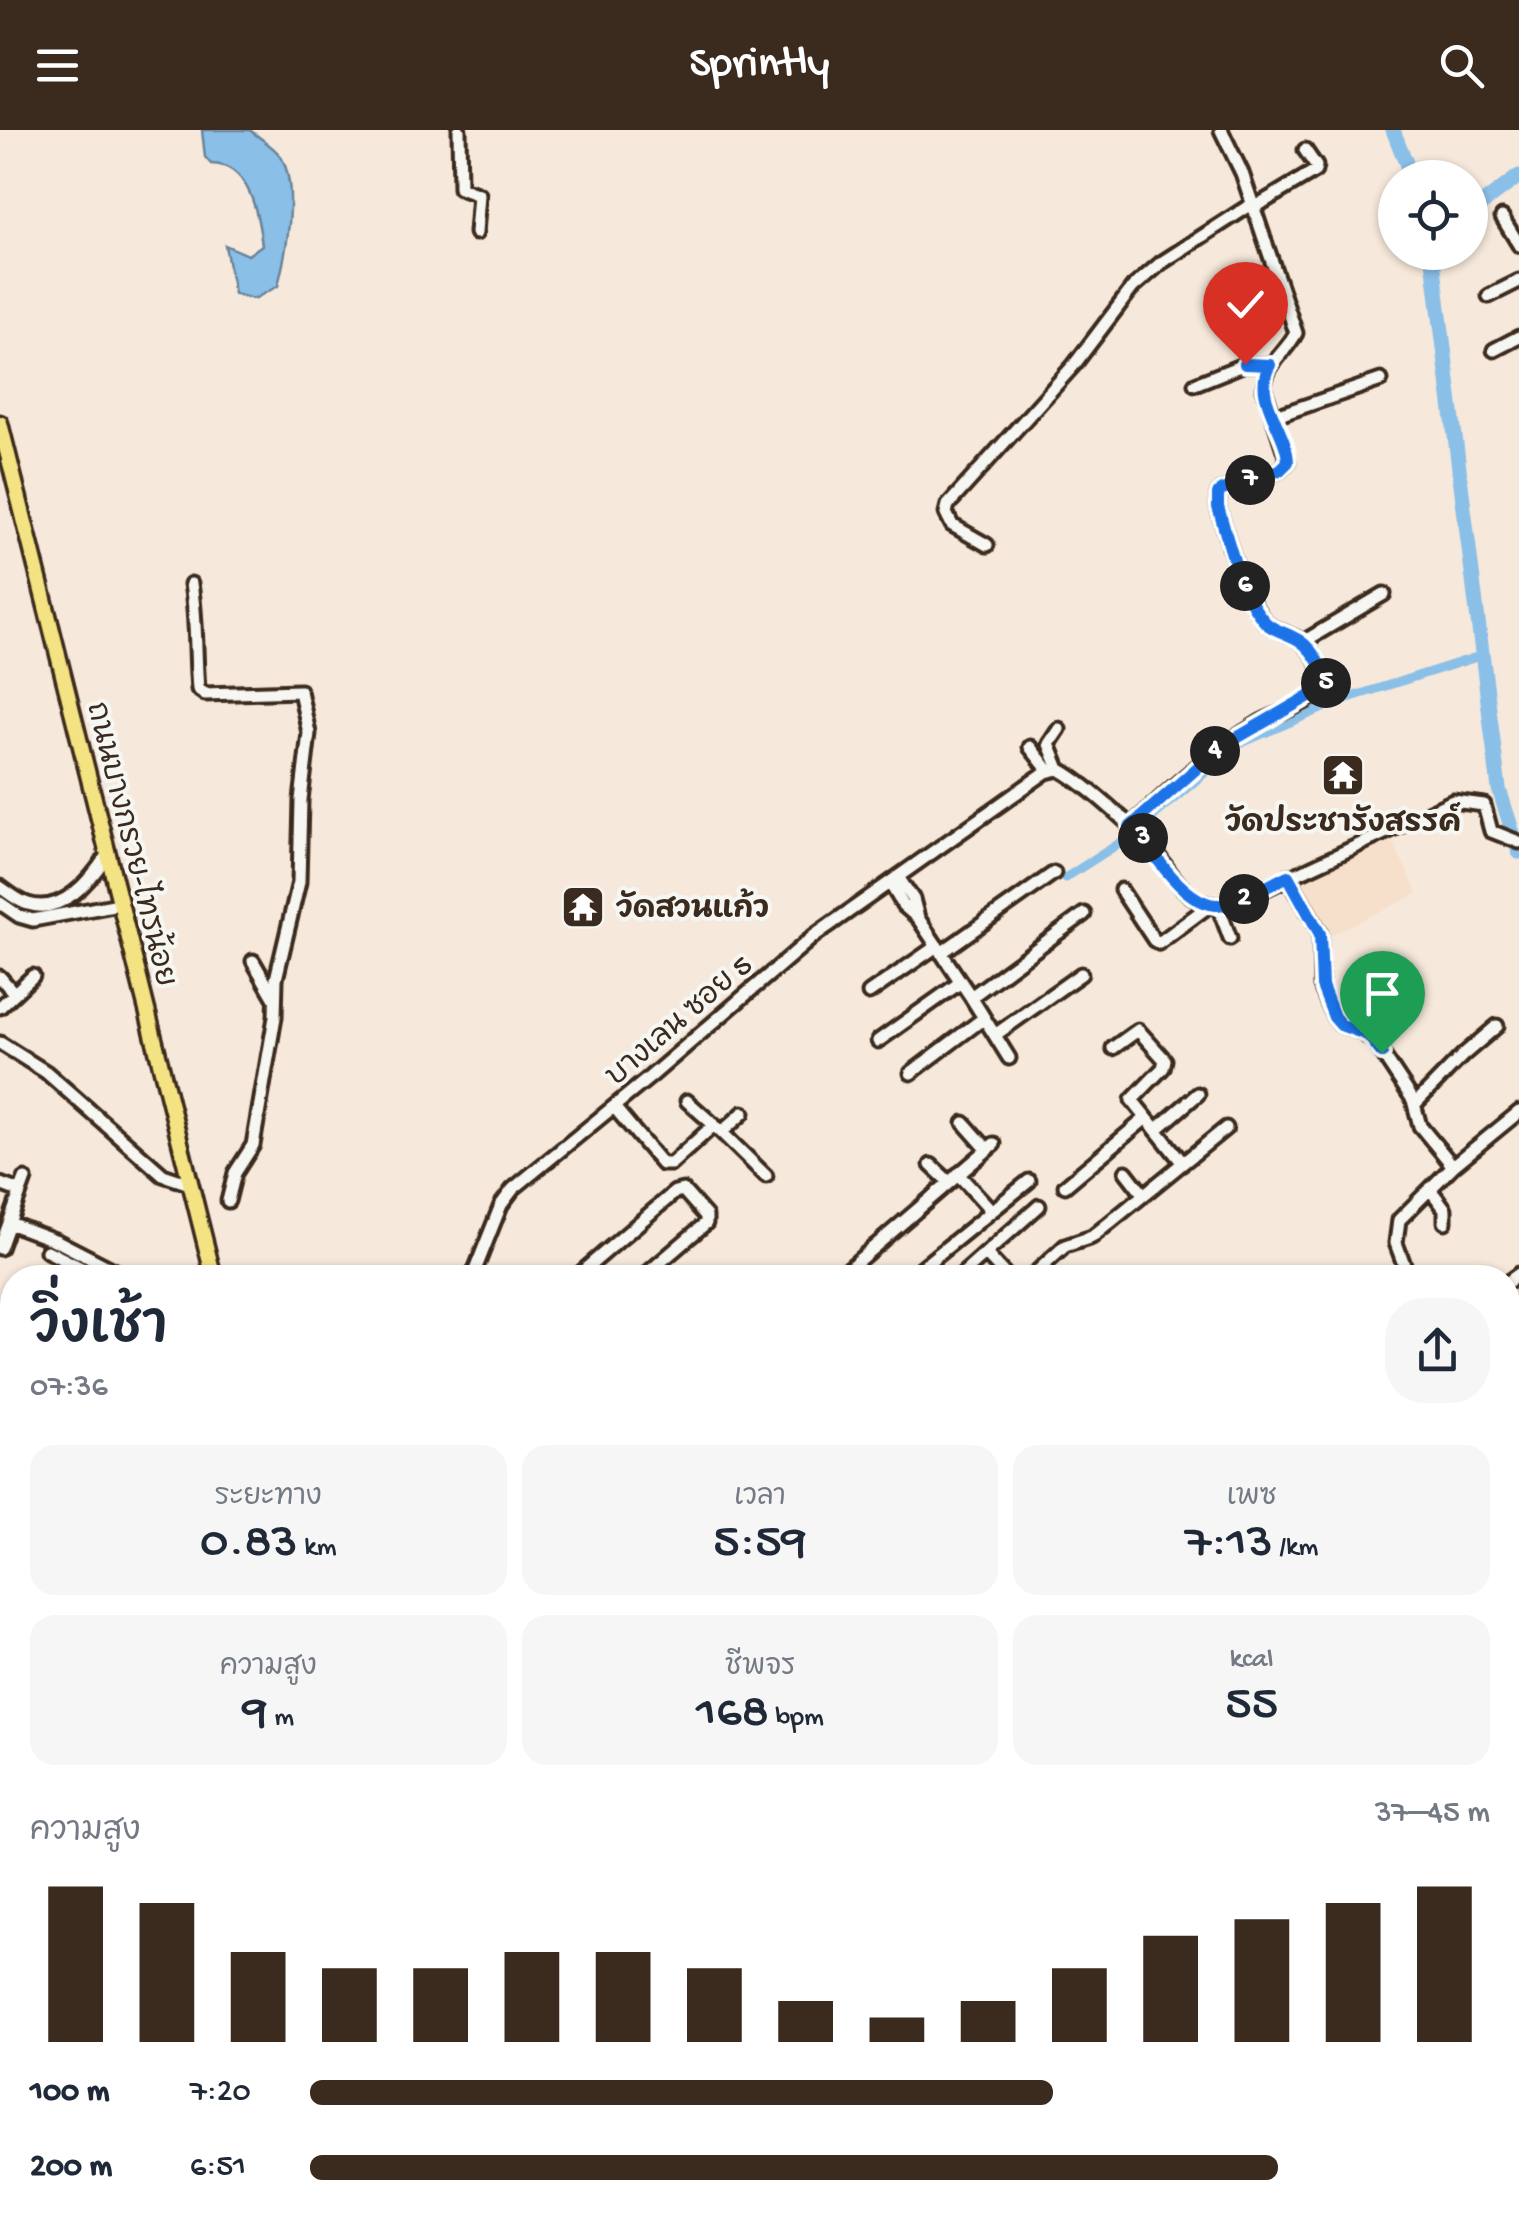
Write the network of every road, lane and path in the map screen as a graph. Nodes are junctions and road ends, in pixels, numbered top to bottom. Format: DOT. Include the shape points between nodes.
graph roads {
  1 [pos="459,130"];
  2 [pos="1226,132"];
  3 [pos="1305,150"];
  4 [pos="1252,206"];
  5 [pos="1502,217"];
  6 [pos="476,233"];
  7 [pos="1519,244"];
  8 [pos="1519,282"];
  9 [pos="1489,296"];
  10 [pos="1519,337"];
  11 [pos="1494,350"];
  12 [pos="1270,365"];
  13 [pos="1382,380"];
  14 [pos="1195,384"];
  15 [pos="1273,417"];
  16 [pos="0,423"];
  17 [pos="987,545"];
  18 [pos="191,584"];
  19 [pos="1384,594"];
  20 [pos="1303,642"];
  21 [pos="1059,730"];
  22 [pos="1030,748"];
  23 [pos="1054,770"];
  24 [pos="1133,829"];
  25 [pos="1519,842"];
  26 [pos="107,856"];
  27 [pos="1054,873"];
  28 [pos="1288,876"];
  29 [pos="894,880"];
  30 [pos="0,887"];
  31 [pos="1120,890"];
  32 [pos="0,904"];
  33 [pos="119,904"];
  34 [pos="68,906"];
  35 [pos="1214,906"];
  36 [pos="1084,914"];
  37 [pos="1230,938"];
  38 [pos="939,950"];
  39 [pos="253,962"];
  40 [pos="1080,974"];
  41 [pos="34,976"];
  42 [pos="0,977"];
  43 [pos="960,982"];
  44 [pos="13,992"];
  45 [pos="869,993"];
  46 [pos="972,997"];
  47 [pos="275,999"];
  48 [pos="0,1007"];
  49 [pos="984,1018"];
  50 [pos="1497,1026"];
  51 [pos="995,1034"];
  52 [pos="878,1041"];
  53 [pos="0,1043"];
  54 [pos="1113,1048"];
  55 [pos="1009,1058"];
  56 [pos="911,1073"];
  57 [pos="1198,1094"];
  58 [pos="688,1101"];
  59 [pos="1415,1104"];
  60 [pos="614,1107"];
  61 [pos="1519,1112"];
  62 [pos="744,1113"];
  63 [pos="1146,1118"];
  64 [pos="964,1123"];
  65 [pos="1226,1128"];
  66 [pos="718,1129"];
  67 [pos="1156,1130"];
  68 [pos="1182,1162"];
  69 [pos="930,1165"];
  70 [pos="1453,1166"];
  71 [pos="1126,1172"];
  72 [pos="766,1176"];
  73 [pos="954,1178"];
  74 [pos="1029,1181"];
  75 [pos="0,1184"];
  76 [pos="190,1184"];
  77 [pos="1066,1186"];
  78 [pos="1430,1189"];
  79 [pos="1143,1194"];
  80 [pos="228,1201"];
  81 [pos="1039,1206"];
  82 [pos="991,1210"];
  83 [pos="1446,1222"];
  84 [pos="9,1224"];
  85 [pos="1,1241"];
  86 [pos="46,1250"];
  87 [pos="986,1254"];
  88 [pos="71,1265"];
  89 [pos="104,1265"];
  90 [pos="207,1265"];
  91 [pos="477,1265"];
  92 [pos="592,1265"];
  93 [pos="657,1265"];
  94 [pos="853,1265"];
  95 [pos="925,1265"];
  96 [pos="973,1265"];
  97 [pos="996,1265"];
  98 [pos="1044,1265"];
  99 [pos="1404,1265"];
  1 -- 6 [label="street" via="460,188 478,195"];
  2 -- 4 [label="street"];
  3 -- 4 [label="street" via="1315,170"];
  4 -- 12 [label="street" via="1296,328"];
  4 -- 17 [label="street" via="1133,287 948,505 952,525"];
  5 -- 7 [label="street"];
  8 -- 9 [label="street"];
  10 -- 11 [label="street"];
  12 -- 14 [label="street" via="1245,364"];
  12 -- 15 [label="street" via="1264,389"];
  13 -- 15 [label="street"];
  15 -- 20 [label="street" via="1288,462 1222,490 1218,507 1262,619"];
  16 -- 26 [label="main road, ถนนบางกรวย-ไทรน้อย"];
  18 -- 47 [label="street" via="198,688 205,694 300,690 308,733 299,882"];
  19 -- 20 [label="street"];
  20 -- 24 [label="street" via="1325,687 1221,747"];
  21 -- 23 [label="street" via="1050,744"];
  22 -- 23 [label="street"];
  23 -- 24 [label="street"];
  23 -- 29 [label="street, บางเลน ซอย 5"];
  24 -- 35 [label="street" via="1192,897"];
  25 -- 28 [label="street" via="1491,831 1484,805 1453,801"];
  26 -- 33 [label="main road, ถนนบางกรวย-ไทรน้อย"];
  26 -- 34 [label="street"];
  27 -- 38 [label="street"];
  28 -- 35 [label="street" via="1235,903"];
  28 -- 59 [label="street" via="1320,934 1322,986 1334,1017 1368,1035"];
  29 -- 38 [label="street" via="913,899"];
  29 -- 60 [label="street, บางเลน ซอย 5" via="799,948"];
  30 -- 34 [label="street" via="24,904"];
  31 -- 35 [label="street" via="1159,943"];
  32 -- 34 [label="street" via="33,920"];
  33 -- 34 [label="street"];
  33 -- 76 [label="main road, ถนนบางกรวย-ไทรน้อย"];
  35 -- 37 [label="street"];
  36 -- 46 [label="street"];
  38 -- 43 [label="street"];
  38 -- 45 [label="street"];
  39 -- 47 [label="street"];
  40 -- 51 [label="street"];
  41 -- 44 [label="street"];
  42 -- 44 [label="street"];
  43 -- 46 [label="street"];
  43 -- 52 [label="street"];
  44 -- 48 [label="street"];
  46 -- 49 [label="street"];
  47 -- 80 [label="street" via="254,1145 235,1173"];
  49 -- 51 [label="street"];
  49 -- 56 [label="street"];
  50 -- 59 [label="street"];
  51 -- 55 [label="street"];
  53 -- 76 [label="street" via="46,1072 163,1175"];
  54 -- 63 [label="street" via="1138,1030 1164,1060 1133,1095"];
  57 -- 67 [label="street"];
  58 -- 66 [label="street"];
  59 -- 70 [label="street" via="1420,1126"];
  60 -- 66 [label="street" via="665,1165"];
  60 -- 91 [label="street, บางเลน ซอย 5" via="506,1196"];
  61 -- 70 [label="street"];
  62 -- 66 [label="street"];
  63 -- 67 [label="street"];
  63 -- 77 [label="street"];
  64 -- 73 [label="street" via="991,1146"];
  65 -- 68 [label="street"];
  66 -- 72 [label="street"];
  67 -- 68 [label="street"];
  68 -- 79 [label="street"];
  69 -- 73 [label="street"];
  70 -- 78 [label="street"];
  71 -- 79 [label="street"];
  73 -- 82 [label="street"];
  73 -- 94 [label="street"];
  74 -- 82 [label="street"];
  75 -- 84 [label="street" via="22,1185"];
  76 -- 90 [label="main road, ถนนบางกรวย-ไทรน้อย"];
  78 -- 83 [label="street" via="1446,1208"];
  78 -- 99 [label="street" via="1397,1227"];
  79 -- 98 [label="street" via="1092,1237 1065,1246"];
  81 -- 87 [label="street"];
  82 -- 95 [label="street"];
  84 -- 85 [label="street"];
  84 -- 89 [label="street"];
  86 -- 88 [label="street"];
  87 -- 96 [label="street"];
  87 -- 97 [label="street"];
  92 -- 93 [label="street" via="684,1190 706,1224"];
}
